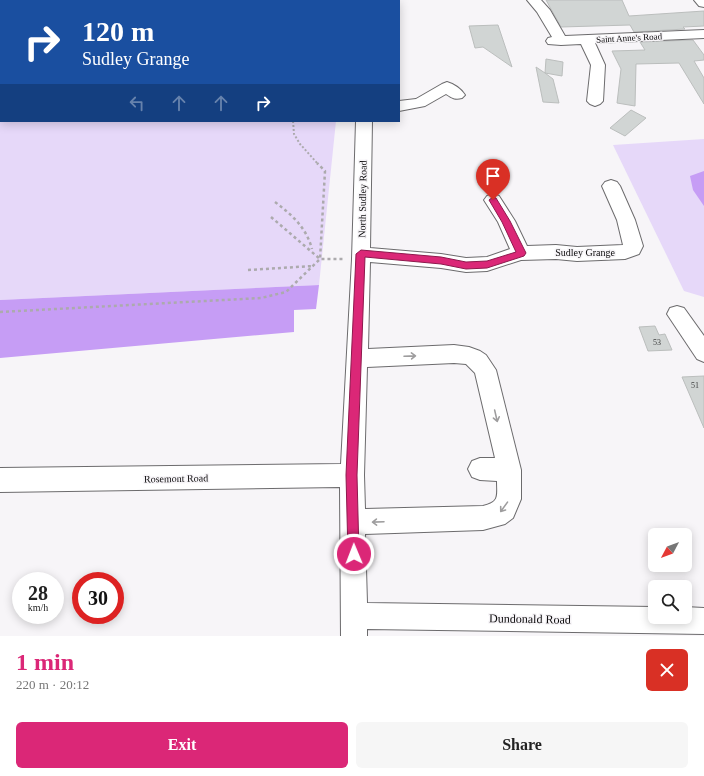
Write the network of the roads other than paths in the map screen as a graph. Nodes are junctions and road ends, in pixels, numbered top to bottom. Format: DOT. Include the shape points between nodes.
graph roads {
  1 [pos="534,0"];
  2 [pos="701,0"];
  3 [pos="704,3"];
  4 [pos="704,34"];
  5 [pos="586,40"];
  6 [pos="457,94"];
  7 [pos="595,101"];
  8 [pos="400,106"];
  9 [pos="364,122"];
  10 [pos="611,186"];
  11 [pos="496,197"];
  12 [pos="521,253"];
  13 [pos="361,256"];
  14 [pos="677,314"];
  15 [pos="704,353"];
  16 [pos="357,358"];
  17 [pos="480,469"];
  18 [pos="509,470"];
  19 [pos="352,475"];
  20 [pos="0,480"];
  21 [pos="353,522"];
  22 [pos="704,621"];
  23 [pos="355,626"];
  24 [pos="650,628"];
  1 -- 5 [label="street, Saint Anne's Road" via="543,10 557,41"];
  2 -- 3 [label="street"];
  4 -- 5 [label="street, Saint Anne's Road"];
  5 -- 7 [label="street" via="598,65"];
  6 -- 8 [label="street" via="447,87 420,103"];
  9 -- 13 [label="street, North Sudley Road"];
  10 -- 12 [label="street, Sudley Grange" via="631,235 634,246 632,249 625,252 576,254"];
  11 -- 12 [label="street"];
  12 -- 13 [label="street, Sudley Grange" via="487,264 466,265 441,260"];
  13 -- 16 [label="street, North Sudley Road"];
  14 -- 15 [label="street"];
  16 -- 18 [label="street, one-way" via="454,354 476,358 486,370"];
  16 -- 19 [label="street, North Sudley Road"];
  17 -- 18 [label="street"];
  18 -- 21 [label="street, one-way" via="509,499 504,510 496,515 483,518"];
  19 -- 20 [label="street, Rosemont Road"];
  19 -- 21 [label="street, North Sudley Road"];
  21 -- 23 [label="street, North Sudley Road"];
  22 -- 24 [label="street, Dundonald Road"];
  23 -- 24 [label="street, Dundonald Road"];
}
